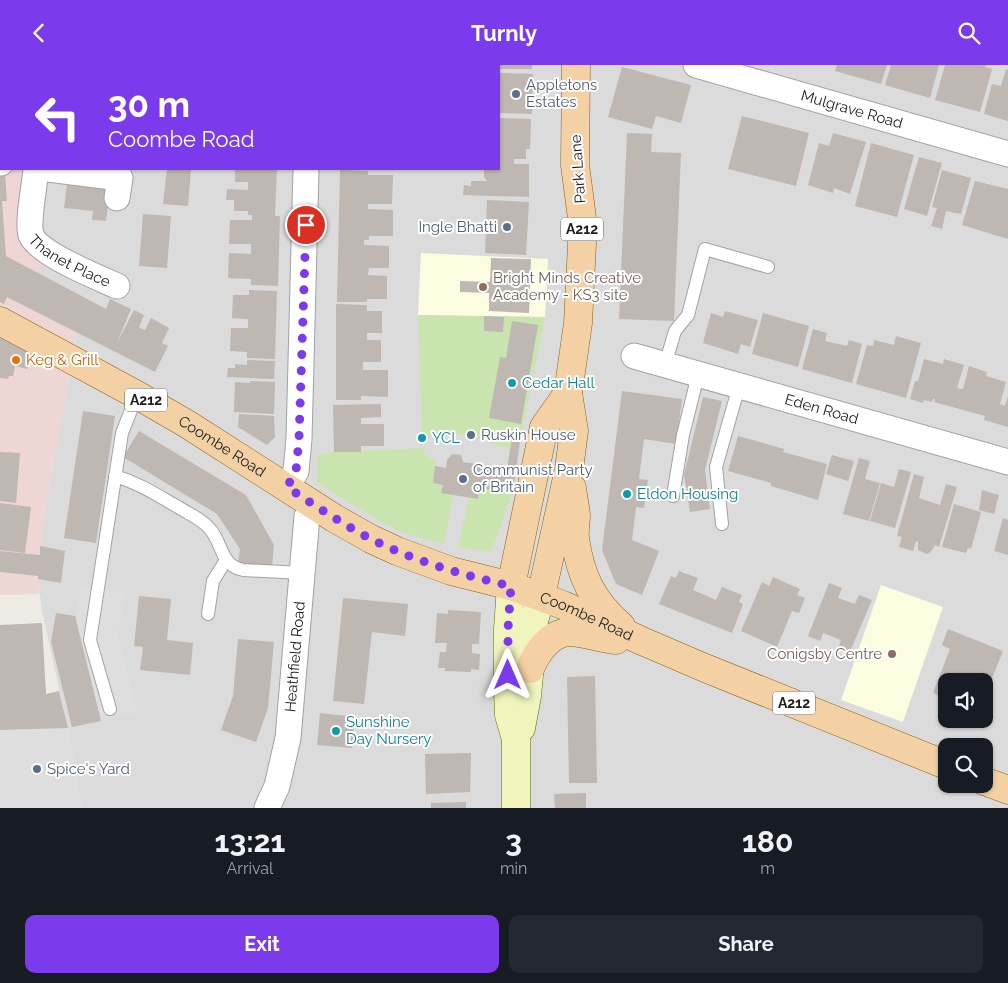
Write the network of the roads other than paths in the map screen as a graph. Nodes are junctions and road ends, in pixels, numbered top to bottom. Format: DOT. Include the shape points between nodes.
graph roads {
  1 [pos="576,65"];
  2 [pos="696,65"];
  3 [pos="1008,154"];
  4 [pos="36,170"];
  5 [pos="56,170"];
  6 [pos="306,170"];
  7 [pos="117,198"];
  8 [pos="768,267"];
  9 [pos="117,286"];
  10 [pos="0,321"];
  11 [pos="634,356"];
  12 [pos="665,365"];
  13 [pos="698,375"];
  14 [pos="739,386"];
  15 [pos="568,393"];
  16 [pos="137,395"];
  17 [pos="1008,462"];
  18 [pos="569,469"];
  19 [pos="115,476"];
  20 [pos="287,487"];
  21 [pos="673,496"];
  22 [pos="314,504"];
  23 [pos="722,524"];
  24 [pos="226,560"];
  25 [pos="302,573"];
  26 [pos="511,586"];
  27 [pos="541,596"];
  28 [pos="208,613"];
  29 [pos="642,641"];
  30 [pos="530,669"];
  31 [pos="110,709"];
  32 [pos="516,739"];
  33 [pos="938,762"];
  34 [pos="993,785"];
  35 [pos="1008,791"];
  36 [pos="267,808"];
  37 [pos="516,808"];
  1 -- 15 [label="main road, Park Lane / A212" via="575,165 582,218 582,277"];
  2 -- 3 [label="street, Mulgrave Road"];
  4 -- 9 [label="street, Thanet Place" via="30,224 35,241 52,255"];
  5 -- 7 [label="street" via="120,178"];
  6 -- 20 [label="street" via="299,439 296,471"];
  8 -- 12 [label="lane" via="705,249 688,315 675,331"];
  10 -- 16 [label="main road, Coombe Road / A212"];
  11 -- 12 [label="street, Eden Road"];
  12 -- 13 [label="street, Eden Road"];
  13 -- 14 [label="street, Eden Road"];
  13 -- 21 [label="lane" via="683,435"];
  14 -- 17 [label="street, Eden Road"];
  14 -- 23 [label="lane" via="716,467"];
  15 -- 18 [label="main road, Park Lane / A212" via="574,431"];
  15 -- 26 [label="main road, Park Lane / A212" via="544,427"];
  16 -- 19 [label="lane" via="123,429"];
  16 -- 20 [label="main road, Coombe Road / A212"];
  18 -- 27 [label="main road, Park Lane / A212"];
  18 -- 29 [label="main road" via="578,556 590,588 601,608"];
  19 -- 24 [label="lane" via="141,485 202,522 214,535"];
  19 -- 31 [label="lane" via="90,640"];
  20 -- 22 [label="main road, Coombe Road / A212"];
  22 -- 25 [label="street, Heathfield Road" via="307,516"];
  22 -- 26 [label="main road, Coombe Road / A212" via="398,551 451,571"];
  24 -- 25 [label="lane" via="234,568 243,570"];
  24 -- 28 [label="lane" via="213,581"];
  25 -- 36 [label="street, Heathfield Road" via="288,738 277,786"];
  26 -- 27 [label="main road, Coombe Road / A212"];
  26 -- 32 [label="main road" via="509,715"];
  27 -- 29 [label="main road, Coombe Road / A212"];
  27 -- 30 [label="main road" via="534,621"];
  29 -- 30 [label="main road" via="565,633 539,651"];
  29 -- 33 [label="main road, Coombe Road / A212"];
  30 -- 32 [label="main road" via="524,715"];
  32 -- 37 [label="main road"];
  34 -- 35 [label="main road"];
}
